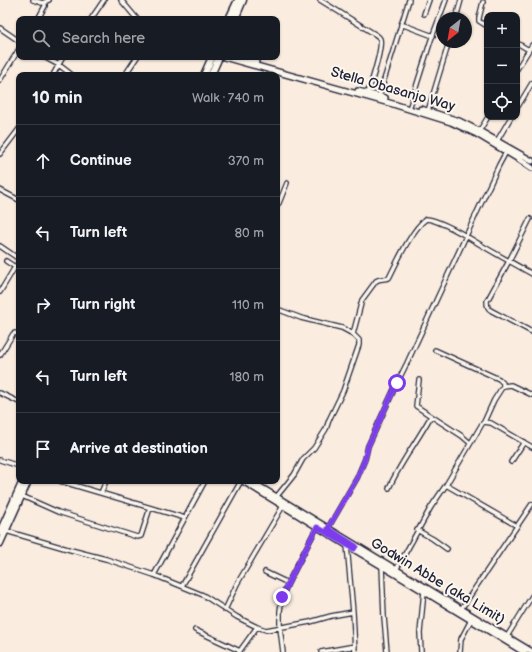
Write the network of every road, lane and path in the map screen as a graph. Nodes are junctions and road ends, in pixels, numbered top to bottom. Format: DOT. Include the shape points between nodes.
graph roads {
  1 [pos="33,0"];
  2 [pos="104,0"];
  3 [pos="121,0"];
  4 [pos="238,0"];
  5 [pos="243,0"];
  6 [pos="320,0"];
  7 [pos="409,0"];
  8 [pos="429,0"];
  9 [pos="446,0"];
  10 [pos="461,0"];
  11 [pos="47,1"];
  12 [pos="483,2"];
  13 [pos="458,12"];
  14 [pos="424,14"];
  15 [pos="39,16"];
  16 [pos="94,16"];
  17 [pos="134,16"];
  18 [pos="231,16"];
  19 [pos="236,16"];
  20 [pos="401,24"];
  21 [pos="484,24"];
  22 [pos="0,28"];
  23 [pos="433,36"];
  24 [pos="16,39"];
  25 [pos="520,45"];
  26 [pos="532,45"];
  27 [pos="447,48"];
  28 [pos="528,50"];
  29 [pos="16,55"];
  30 [pos="49,60"];
  31 [pos="62,60"];
  32 [pos="134,60"];
  33 [pos="211,60"];
  34 [pos="218,60"];
  35 [pos="235,60"];
  36 [pos="250,60"];
  37 [pos="520,64"];
  38 [pos="59,66"];
  39 [pos="55,72"];
  40 [pos="68,72"];
  41 [pos="127,72"];
  42 [pos="205,72"];
  43 [pos="212,72"];
  44 [pos="278,72"];
  45 [pos="280,73"];
  46 [pos="0,80"];
  47 [pos="532,84"];
  48 [pos="368,93"];
  49 [pos="379,96"];
  50 [pos="520,103"];
  51 [pos="410,106"];
  52 [pos="428,111"];
  53 [pos="486,120"];
  54 [pos="509,120"];
  55 [pos="16,133"];
  56 [pos="478,133"];
  57 [pos="497,141"];
  58 [pos="506,152"];
  59 [pos="0,154"];
  60 [pos="532,162"];
  61 [pos="532,168"];
  62 [pos="287,183"];
  63 [pos="0,190"];
  64 [pos="16,198"];
  65 [pos="280,200"];
  66 [pos="530,219"];
  67 [pos="467,235"];
  68 [pos="0,246"];
  69 [pos="16,257"];
  70 [pos="6,260"];
  71 [pos="509,261"];
  72 [pos="16,266"];
  73 [pos="14,268"];
  74 [pos="532,274"];
  75 [pos="0,292"];
  76 [pos="280,311"];
  77 [pos="532,332"];
  78 [pos="16,334"];
  79 [pos="353,334"];
  80 [pos="435,350"];
  81 [pos="0,355"];
  82 [pos="419,380"];
  83 [pos="503,386"];
  84 [pos="0,393"];
  85 [pos="532,396"];
  86 [pos="16,401"];
  87 [pos="431,416"];
  88 [pos="484,422"];
  89 [pos="524,442"];
  90 [pos="470,443"];
  91 [pos="532,447"];
  92 [pos="0,460"];
  93 [pos="510,462"];
  94 [pos="16,465"];
  95 [pos="22,484"];
  96 [pos="27,484"];
  97 [pos="70,484"];
  98 [pos="105,484"];
  99 [pos="203,484"];
  100 [pos="240,484"];
  101 [pos="247,484"];
  102 [pos="256,484"];
  103 [pos="446,485"];
  104 [pos="389,488"];
  105 [pos="101,493"];
  106 [pos="22,496"];
  107 [pos="277,496"];
  108 [pos="532,504"];
  109 [pos="283,506"];
  110 [pos="150,508"];
  111 [pos="185,518"];
  112 [pos="517,526"];
  113 [pos="317,527"];
  114 [pos="328,528"];
  115 [pos="417,530"];
  116 [pos="3,532"];
  117 [pos="0,543"];
  118 [pos="347,545"];
  119 [pos="355,548"];
  120 [pos="447,549"];
  121 [pos="382,566"];
  122 [pos="395,571"];
  123 [pos="266,572"];
  124 [pos="154,575"];
  125 [pos="288,583"];
  126 [pos="182,586"];
  127 [pos="424,591"];
  128 [pos="532,596"];
  129 [pos="461,609"];
  130 [pos="225,610"];
  131 [pos="353,612"];
  132 [pos="471,620"];
  133 [pos="257,627"];
  134 [pos="280,628"];
  135 [pos="195,630"];
  136 [pos="506,638"];
  137 [pos="355,646"];
  138 [pos="240,652"];
  139 [pos="283,652"];
  140 [pos="321,652"];
  141 [pos="355,652"];
  142 [pos="387,652"];
  143 [pos="421,652"];
  144 [pos="460,652"];
  145 [pos="524,652"];
  146 [pos="532,652"];
  1 -- 11 [label="street"];
  2 -- 16 [label="street"];
  3 -- 17 [label="street"];
  4 -- 18 [label="highway"];
  5 -- 19 [label="highway"];
  6 -- 48 [label="street" via="373,33 381,41"];
  7 -- 20 [label="street"];
  8 -- 14 [label="street"];
  9 -- 23 [label="street"];
  10 -- 13 [label="street"];
  11 -- 15 [label="street"];
  12 -- 21 [label="street" via="479,21"];
  20 -- 23 [label="street"];
  20 -- 49 [label="street"];
  22 -- 24 [label="street"];
  23 -- 51 [label="street"];
  25 -- 28 [label="street"];
  26 -- 28 [label="street"];
  27 -- 52 [label="street"];
  28 -- 37 [label="street"];
  29 -- 46 [label="street"];
  30 -- 38 [label="street"];
  31 -- 38 [label="street"];
  32 -- 41 [label="street"];
  33 -- 42 [label="highway"];
  34 -- 43 [label="highway"];
  35 -- 44 [label="street"];
  36 -- 48 [label="street, Stella Obasanjo Way"];
  38 -- 39 [label="street"];
  38 -- 40 [label="street"];
  45 -- 56 [label="street" via="393,104"];
  47 -- 50 [label="street"];
  48 -- 49 [label="street, Stella Obasanjo Way"];
  49 -- 51 [label="street, Stella Obasanjo Way"];
  51 -- 52 [label="street, Stella Obasanjo Way"];
  52 -- 56 [label="street, Stella Obasanjo Way" via="459,121"];
  53 -- 56 [label="street"];
  54 -- 57 [label="street"];
  55 -- 59 [label="street"];
  56 -- 57 [label="street, Stella Obasanjo Way"];
  56 -- 58 [label="street"];
  57 -- 60 [label="street, Stella Obasanjo Way"];
  58 -- 61 [label="street"];
  58 -- 67 [label="street"];
  62 -- 65 [label="street"];
  63 -- 64 [label="street"];
  66 -- 71 [label="street"];
  67 -- 71 [label="street"];
  67 -- 79 [label="street" via="439,222 426,219 422,222 409,240 389,278 378,279 362,300"];
  67 -- 114 [label="street" via="368,446 357,478"];
  68 -- 69 [label="street"];
  70 -- 73 [label="street"];
  71 -- 74 [label="street"];
  71 -- 77 [label="street" via="487,301 487,306"];
  72 -- 73 [label="street"];
  73 -- 75 [label="street"];
  76 -- 79 [label="street" via="342,328"];
  78 -- 81 [label="street" via="13,334"];
  79 -- 107 [label="street" via="359,340 359,345 326,429"];
  80 -- 83 [label="street" via="499,379"];
  82 -- 87 [label="street" via="416,406"];
  83 -- 85 [label="street" via="510,385"];
  83 -- 88 [label="street"];
  84 -- 86 [label="street"];
  87 -- 90 [label="street"];
  87 -- 104 [label="street"];
  88 -- 89 [label="street" via="491,422"];
  88 -- 90 [label="street"];
  89 -- 91 [label="street"];
  89 -- 93 [label="street"];
  90 -- 103 [label="street"];
  92 -- 94 [label="street"];
  95 -- 116 [label="highway"];
  96 -- 106 [label="highway"];
  97 -- 105 [label="street"];
  98 -- 105 [label="street"];
  99 -- 111 [label="street"];
  100 -- 126 [label="street"];
  101 -- 109 [label="street, Godwin Abbe (aka Limit)"];
  102 -- 107 [label="street, Godwin Abbe (aka Limit)"];
  103 -- 112 [label="street"];
  103 -- 115 [label="street"];
  105 -- 110 [label="street"];
  106 -- 110 [label="street" via="58,512 137,537 141,536"];
  106 -- 116 [label="highway"];
  107 -- 114 [label="street, Godwin Abbe (aka Limit)"];
  108 -- 112 [label="street"];
  109 -- 113 [label="street, Godwin Abbe (aka Limit)"];
  109 -- 130 [label="street" via="237,584"];
  110 -- 111 [label="street"];
  111 -- 124 [label="street"];
  112 -- 129 [label="street"];
  113 -- 118 [label="street, Godwin Abbe (aka Limit)"];
  113 -- 125 [label="street"];
  114 -- 119 [label="street, Godwin Abbe (aka Limit)"];
  115 -- 120 [label="street"];
  115 -- 122 [label="street"];
  116 -- 117 [label="highway"];
  116 -- 124 [label="street" via="106,559"];
  118 -- 119 [label="street, Godwin Abbe (aka Limit)"];
  118 -- 131 [label="street"];
  119 -- 121 [label="street, Godwin Abbe (aka Limit)"];
  119 -- 122 [label="street, Godwin Abbe (aka Limit)"];
  121 -- 122 [label="street, Godwin Abbe (aka Limit)"];
  121 -- 142 [label="street"];
  122 -- 127 [label="street, Godwin Abbe (aka Limit)"];
  122 -- 129 [label="street, Godwin Abbe (aka Limit)"];
  123 -- 125 [label="street"];
  124 -- 126 [label="street"];
  125 -- 134 [label="street" via="280,605"];
  126 -- 130 [label="street" via="203,595"];
  127 -- 132 [label="street, Godwin Abbe (aka Limit)"];
  127 -- 143 [label="street"];
  128 -- 136 [label="street"];
  129 -- 136 [label="street, Godwin Abbe (aka Limit)"];
  130 -- 133 [label="street"];
  131 -- 134 [label="street"];
  131 -- 137 [label="street"];
  132 -- 136 [label="street, Godwin Abbe (aka Limit)"];
  132 -- 144 [label="street" via="461,640"];
  133 -- 134 [label="street" via="266,630"];
  133 -- 138 [label="street"];
  134 -- 139 [label="street"];
  135 -- 138 [label="street"];
  136 -- 145 [label="street, Godwin Abbe (aka Limit)"];
  136 -- 146 [label="street, Godwin Abbe (aka Limit)"];
  137 -- 140 [label="street"];
  137 -- 141 [label="street"];
}
